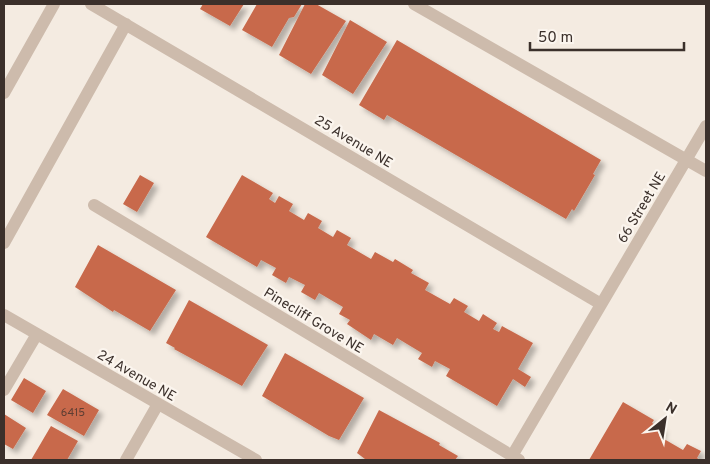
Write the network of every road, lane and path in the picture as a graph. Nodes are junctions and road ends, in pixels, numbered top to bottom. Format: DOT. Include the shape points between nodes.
graph roads {
  1 [pos="54,4"];
  2 [pos="91,4"];
  3 [pos="414,4"];
  4 [pos="126,24"];
  5 [pos="4,93"];
  6 [pos="706,126"];
  7 [pos="686,160"];
  8 [pos="706,171"];
  9 [pos="94,206"];
  10 [pos="4,243"];
  11 [pos="601,304"];
  12 [pos="4,315"];
  13 [pos="37,334"];
  14 [pos="4,390"];
  15 [pos="158,404"];
  16 [pos="516,458"];
  17 [pos="126,460"];
  18 [pos="256,460"];
  1 -- 5 [label="street"];
  2 -- 4 [label="street, 25 Avenue NE"];
  3 -- 7 [label="street"];
  4 -- 10 [label="street"];
  4 -- 11 [label="street, 25 Avenue NE"];
  6 -- 7 [label="street, 66 Street NE"];
  7 -- 8 [label="street"];
  7 -- 11 [label="street, 66 Street NE"];
  9 -- 16 [label="street, Pinecliff Grove NE"];
  11 -- 16 [label="street, 66 Street NE"];
  12 -- 13 [label="street, 24 Avenue NE"];
  13 -- 14 [label="street"];
  13 -- 15 [label="street, 24 Avenue NE"];
  15 -- 17 [label="street"];
  15 -- 18 [label="street, 24 Avenue NE"];
}
